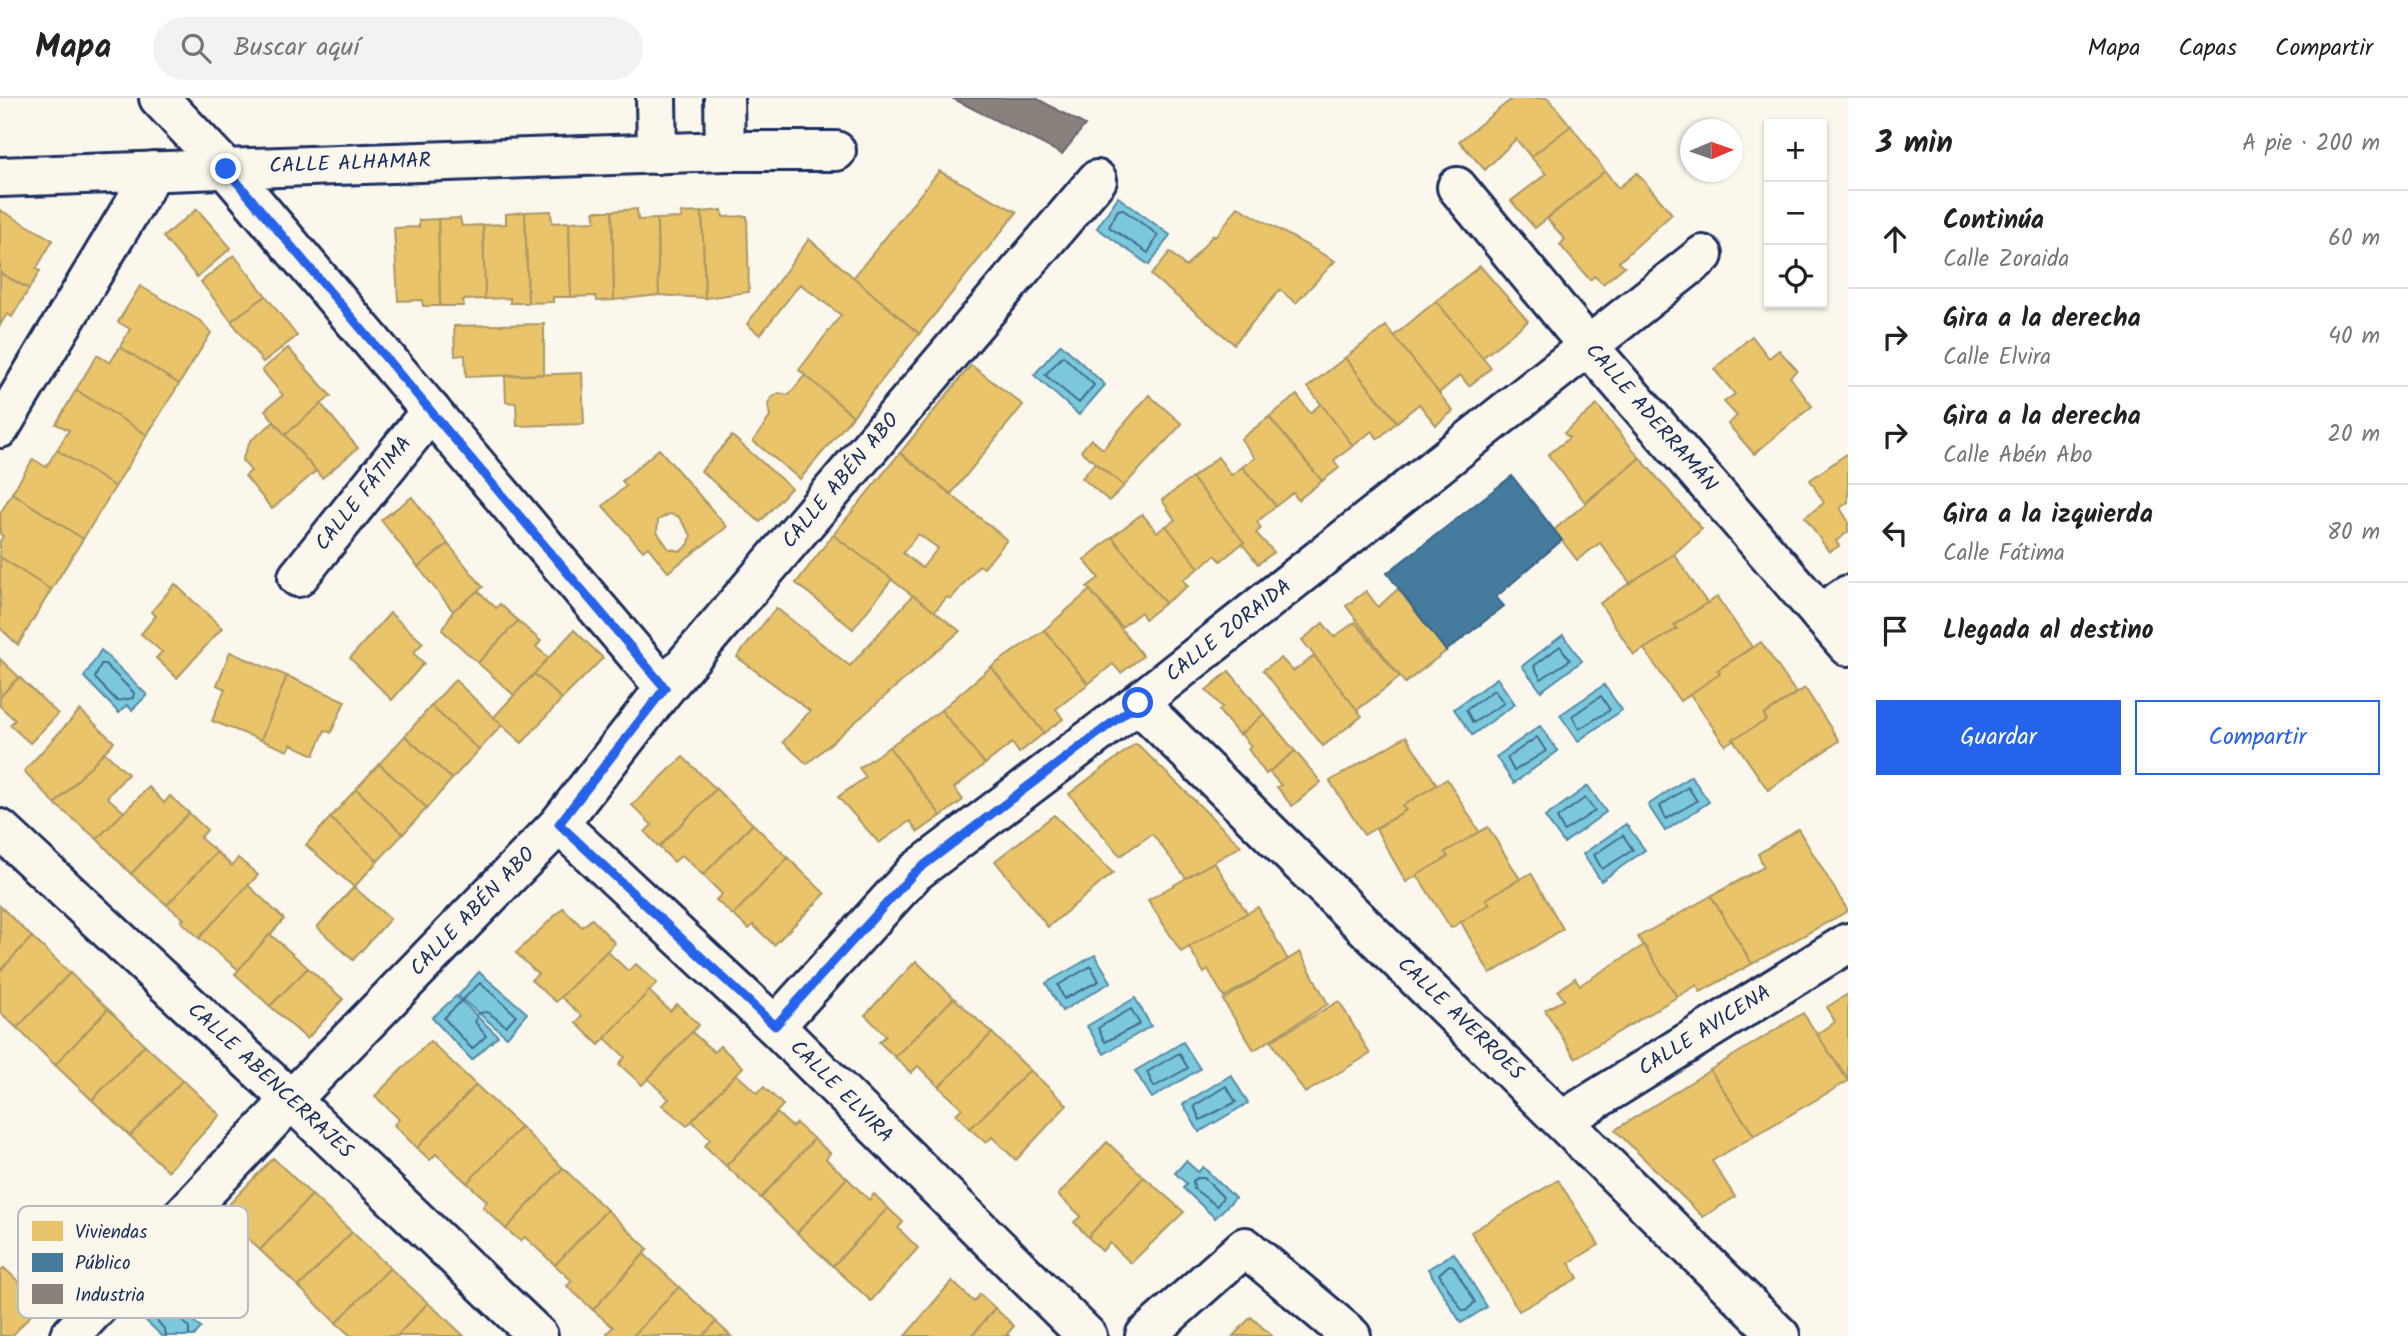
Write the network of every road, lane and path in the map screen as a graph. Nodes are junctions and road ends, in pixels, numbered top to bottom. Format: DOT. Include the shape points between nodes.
graph roads {
  1 [pos="159,98"];
  2 [pos="656,98"];
  3 [pos="724,98"];
  4 [pos="725,151"];
  5 [pos="836,151"];
  6 [pos="657,154"];
  7 [pos="226,169"];
  8 [pos="154,171"];
  9 [pos="0,177"];
  10 [pos="1097,180"];
  11 [pos="1457,187"];
  12 [pos="1703,255"];
  13 [pos="1589,347"];
  14 [pos="431,411"];
  15 [pos="0,428"];
  16 [pos="298,577"];
  17 [pos="1834,604"];
  18 [pos="1848,646"];
  19 [pos="665,688"];
  20 [pos="1138,703"];
  21 [pos="559,824"];
  22 [pos="0,829"];
  23 [pos="1848,943"];
  24 [pos="775,1026"];
  25 [pos="291,1100"];
  26 [pos="1563,1120"];
  27 [pos="192,1206"];
  28 [pos="87,1318"];
  29 [pos="70,1336"];
  30 [pos="538,1336"];
  31 [pos="1087,1336"];
  32 [pos="1145,1336"];
  33 [pos="1351,1336"];
  34 [pos="1780,1336"];
  1 -- 7 [label="street"];
  2 -- 6 [label="street"];
  3 -- 4 [label="street"];
  4 -- 5 [label="street, CALLE ALHAMAR"];
  4 -- 6 [label="street, CALLE ALHAMAR"];
  6 -- 7 [label="street, CALLE ALHAMAR"];
  7 -- 8 [label="street, CALLE ALHAMAR"];
  7 -- 14 [label="street"];
  8 -- 9 [label="street, CALLE ALHAMAR"];
  8 -- 15 [label="street"];
  10 -- 19 [label="street, CALLE ABÉN ABO"];
  11 -- 13 [label="street, CALLE ADERRAMÁN"];
  12 -- 13 [label="street, CALLE ZORAIDA"];
  13 -- 17 [label="street, CALLE ADERRAMÁN"];
  13 -- 20 [label="street, CALLE ZORAIDA"];
  14 -- 16 [label="street, CALLE FÁTIMA"];
  14 -- 19 [label="street"];
  17 -- 18 [label="street, CALLE ADERRAMÁN"];
  19 -- 21 [label="street, CALLE ABÉN ABO"];
  20 -- 24 [label="street, CALLE ZORAIDA" via="915,872"];
  20 -- 26 [label="street, CALLE AVERROES"];
  21 -- 24 [label="street, CALLE ELVIRA"];
  21 -- 25 [label="street, CALLE ABÉN ABO"];
  22 -- 25 [label="street, CALLE ABENCERRAJES"];
  23 -- 26 [label="street, CALLE AVICENA"];
  24 -- 31 [label="street, CALLE ELVIRA"];
  25 -- 27 [label="street, CALLE ABÉN ABO"];
  25 -- 30 [label="street, CALLE ABENCERRAJES"];
  26 -- 34 [label="street, CALLE AVERROES"];
  28 -- 29 [label="street, CALLE ABÉN ABO"];
  32 -- 33 [label="street" via="1245,1247"];
}
